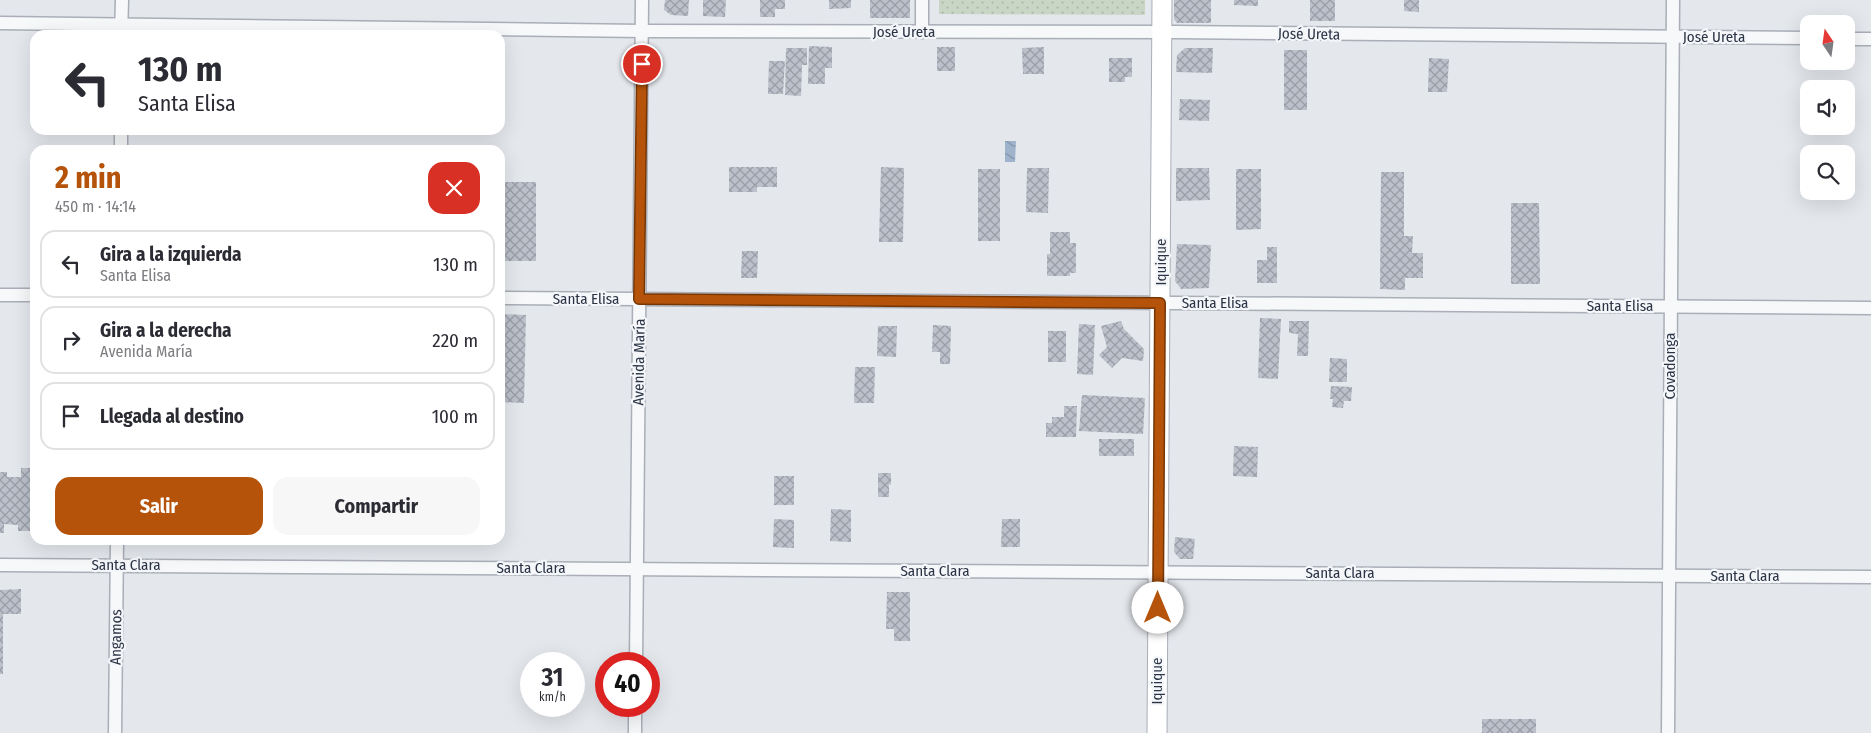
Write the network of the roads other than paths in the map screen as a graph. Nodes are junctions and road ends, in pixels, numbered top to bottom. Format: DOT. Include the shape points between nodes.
graph roads {
  1 [pos="122,0"];
  2 [pos="642,0"];
  3 [pos="922,0"];
  4 [pos="1162,0"];
  5 [pos="1672,0"];
  6 [pos="0,23"];
  7 [pos="121,29"];
  8 [pos="382,30"];
  9 [pos="505,30"];
  10 [pos="642,31"];
  11 [pos="922,32"];
  12 [pos="1162,32"];
  13 [pos="1672,37"];
  14 [pos="1800,38"];
  15 [pos="1855,39"];
  16 [pos="1871,39"];
  17 [pos="0,295"];
  18 [pos="30,295"];
  19 [pos="505,298"];
  20 [pos="639,299"];
  21 [pos="1160,303"];
  22 [pos="1670,306"];
  23 [pos="1871,308"];
  24 [pos="117,545"];
  25 [pos="0,565"];
  26 [pos="117,565"];
  27 [pos="637,569"];
  28 [pos="1158,572"];
  29 [pos="1669,575"];
  30 [pos="1871,577"];
  31 [pos="636,652"];
  32 [pos="635,717"];
  33 [pos="115,733"];
  34 [pos="635,733"];
  35 [pos="1157,733"];
  36 [pos="1668,733"];
  1 -- 7 [label="street"];
  2 -- 10 [label="street, Avenida María"];
  3 -- 11 [label="street"];
  4 -- 12 [label="street, Iquique"];
  5 -- 13 [label="street, Covadonga"];
  6 -- 7 [label="street, José Ureta"];
  7 -- 8 [label="street, José Ureta"];
  9 -- 10 [label="street, José Ureta"];
  10 -- 11 [label="street, José Ureta"];
  10 -- 20 [label="street, Avenida María"];
  11 -- 12 [label="street, José Ureta"];
  12 -- 13 [label="street, José Ureta"];
  12 -- 21 [label="street, Iquique"];
  13 -- 14 [label="street, José Ureta"];
  13 -- 22 [label="street, Covadonga"];
  15 -- 16 [label="street"];
  17 -- 18 [label="street"];
  19 -- 20 [label="street, Santa Elisa"];
  20 -- 21 [label="street, Santa Elisa"];
  20 -- 27 [label="street, Avenida María"];
  21 -- 22 [label="street, Santa Elisa"];
  21 -- 28 [label="street, Iquique"];
  22 -- 23 [label="street, Santa Elisa"];
  22 -- 29 [label="street, Covadonga"];
  24 -- 26 [label="street, Angamos"];
  25 -- 26 [label="street, Santa Clara"];
  26 -- 27 [label="street, Santa Clara"];
  26 -- 33 [label="street, Angamos"];
  27 -- 28 [label="street, Santa Clara"];
  27 -- 31 [label="street, Avenida María"];
  28 -- 29 [label="street, Santa Clara"];
  28 -- 35 [label="street, Iquique"];
  29 -- 30 [label="street, Santa Clara"];
  29 -- 36 [label="street, Covadonga"];
  32 -- 34 [label="street"];
}
